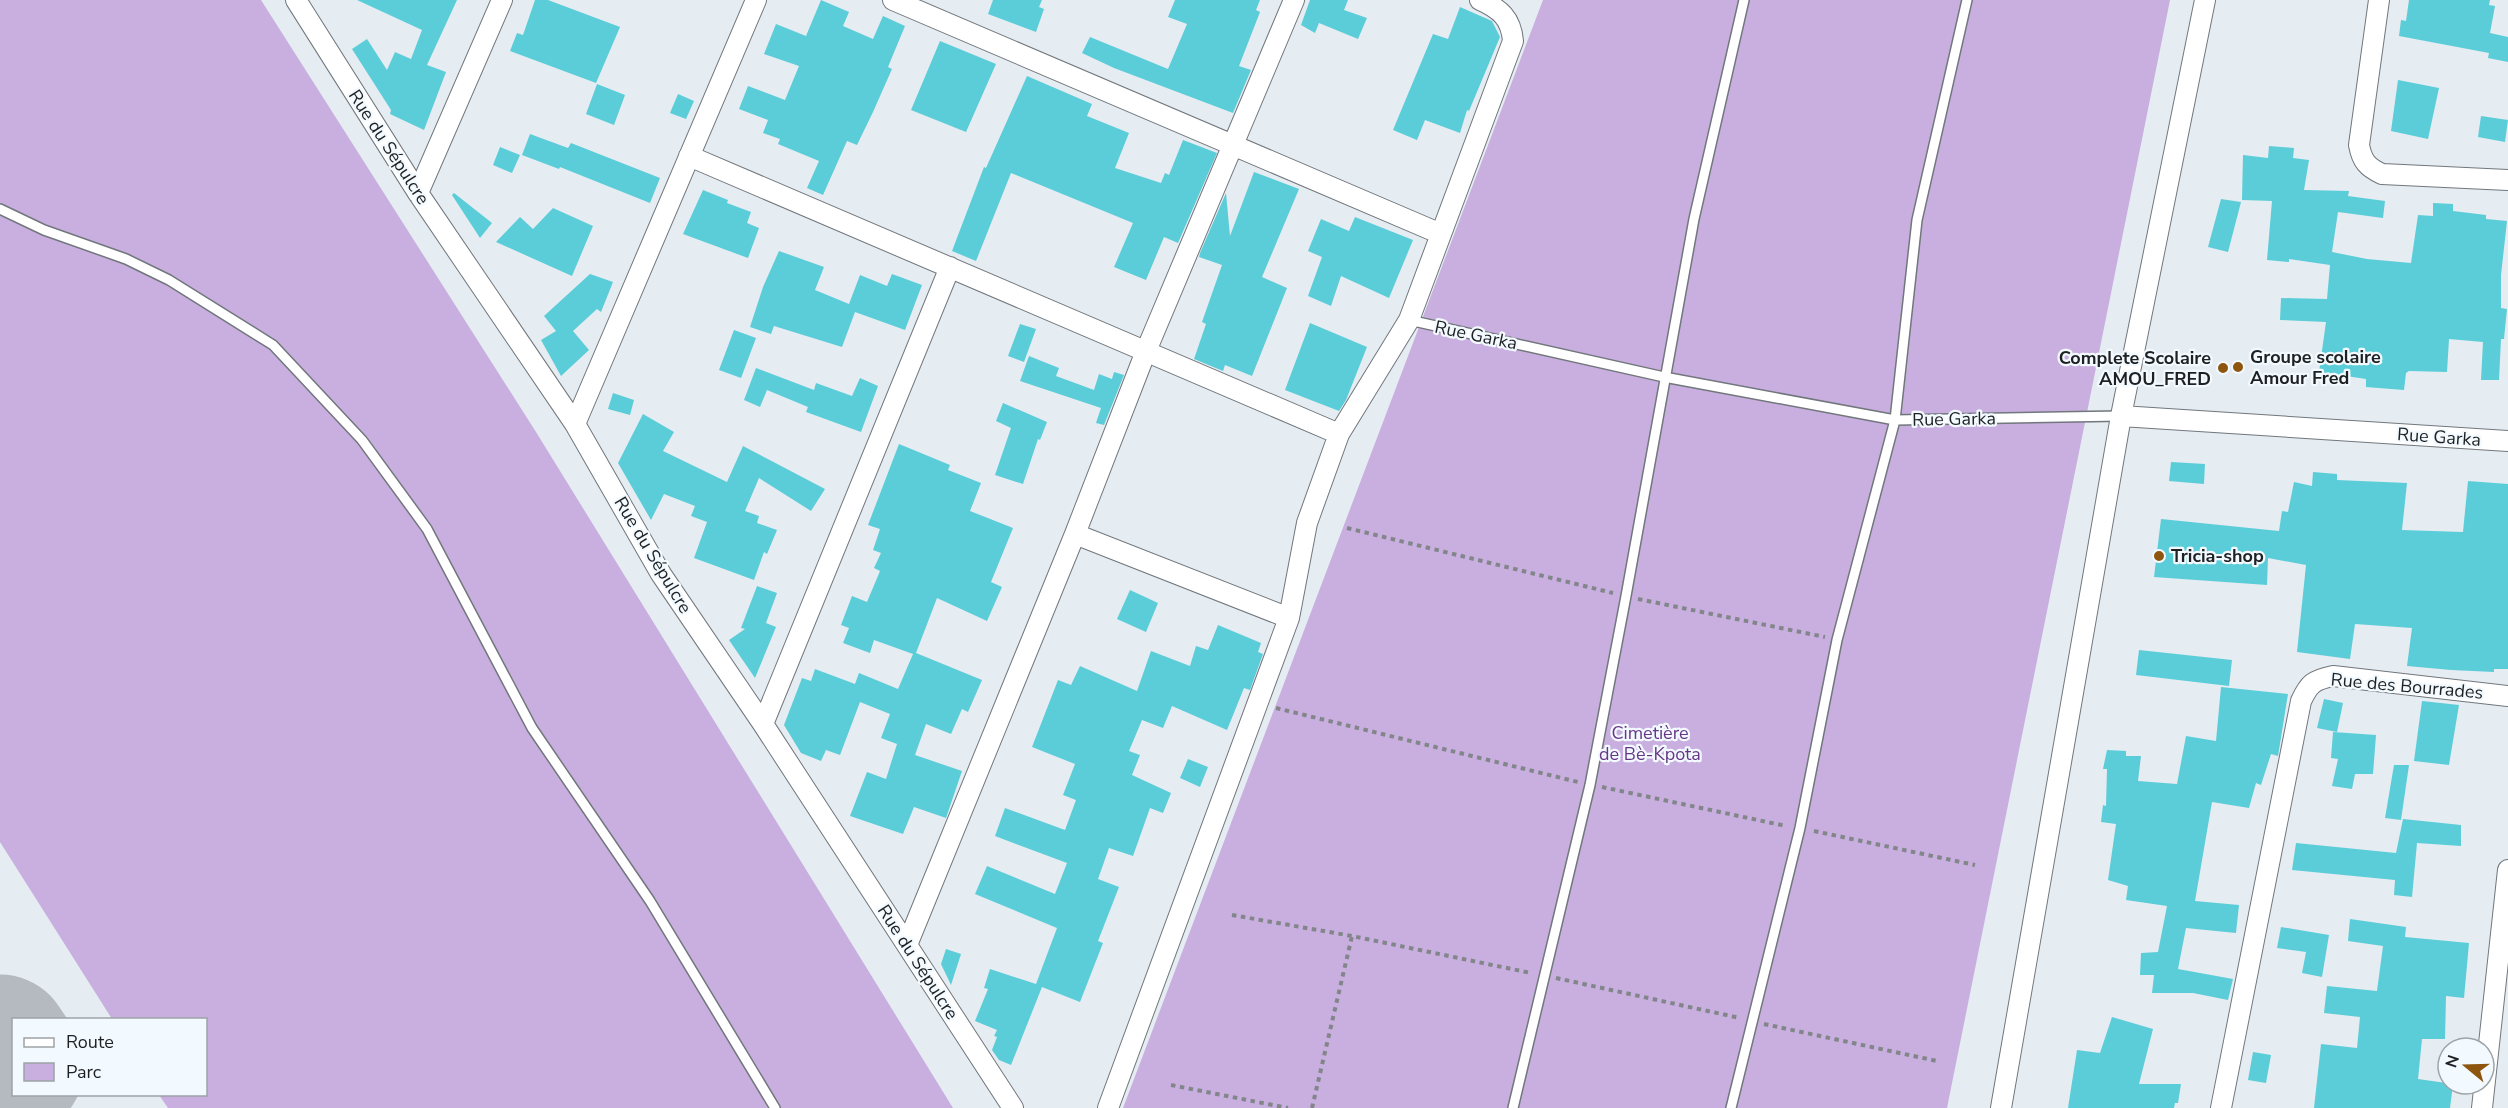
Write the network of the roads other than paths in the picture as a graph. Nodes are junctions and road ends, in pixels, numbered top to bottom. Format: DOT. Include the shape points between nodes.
graph roads {
  1 [pos="296,0"];
  2 [pos="502,0"];
  3 [pos="756,0"];
  4 [pos="893,0"];
  5 [pos="1294,0"];
  6 [pos="1480,0"];
  7 [pos="1744,0"];
  8 [pos="1967,0"];
  9 [pos="2205,0"];
  10 [pos="2379,0"];
  11 [pos="1234,145"];
  12 [pos="689,156"];
  13 [pos="2508,180"];
  14 [pos="418,193"];
  15 [pos="0,209"];
  16 [pos="1442,234"];
  17 [pos="950,267"];
  18 [pos="1409,320"];
  19 [pos="1146,351"];
  20 [pos="1664,377"];
  21 [pos="2121,416"];
  22 [pos="1895,420"];
  23 [pos="575,424"];
  24 [pos="1339,434"];
  25 [pos="2508,441"];
  26 [pos="1076,534"];
  27 [pos="1289,618"];
  28 [pos="2508,696"];
  29 [pos="763,724"];
  30 [pos="2508,870"];
  31 [pos="907,945"];
  32 [pos="775,1108"];
  33 [pos="1013,1108"];
  34 [pos="1108,1108"];
  35 [pos="1513,1108"];
  36 [pos="1731,1108"];
  37 [pos="2001,1108"];
  38 [pos="2221,1108"];
  39 [pos="2482,1108"];
  1 -- 14 [label="street, Rue du Sépulcre"];
  2 -- 14 [label="street"];
  3 -- 12 [label="street"];
  4 -- 11 [label="street"];
  5 -- 11 [label="street"];
  6 -- 16 [label="street" via="1507,17 1513,41"];
  7 -- 20 [label="lane" via="1694,219"];
  8 -- 22 [label="lane" via="1917,220"];
  9 -- 21 [label="street"];
  10 -- 13 [label="street" via="2359,145 2361,159 2382,174"];
  11 -- 16 [label="street"];
  11 -- 19 [label="street"];
  12 -- 17 [label="street"];
  12 -- 23 [label="street"];
  14 -- 23 [label="street, Rue du Sépulcre"];
  15 -- 32 [label="lane" via="169,279 273,345 362,440 427,529 532,728 650,901"];
  16 -- 18 [label="street"];
  17 -- 19 [label="street"];
  17 -- 29 [label="street"];
  18 -- 20 [label="lane, Rue Garka"];
  18 -- 24 [label="street"];
  19 -- 24 [label="street"];
  19 -- 26 [label="street"];
  20 -- 22 [label="lane, Rue Garka"];
  20 -- 35 [label="lane" via="1590,785"];
  21 -- 22 [label="lane, Rue Garka"];
  21 -- 25 [label="street, Rue Garka"];
  21 -- 37 [label="street"];
  22 -- 36 [label="lane" via="1837,640 1800,828"];
  23 -- 29 [label="street, Rue du Sépulcre" via="661,574"];
  24 -- 27 [label="street" via="1307,523"];
  26 -- 27 [label="street"];
  26 -- 31 [label="street"];
  27 -- 34 [label="street"];
  28 -- 38 [label="street, Rue des Bourrades" via="2333,676 2308,686 2298,713"];
  29 -- 31 [label="street, Rue du Sépulcre"];
  30 -- 39 [label="street"];
  31 -- 33 [label="street, Rue du Sépulcre"];
}
